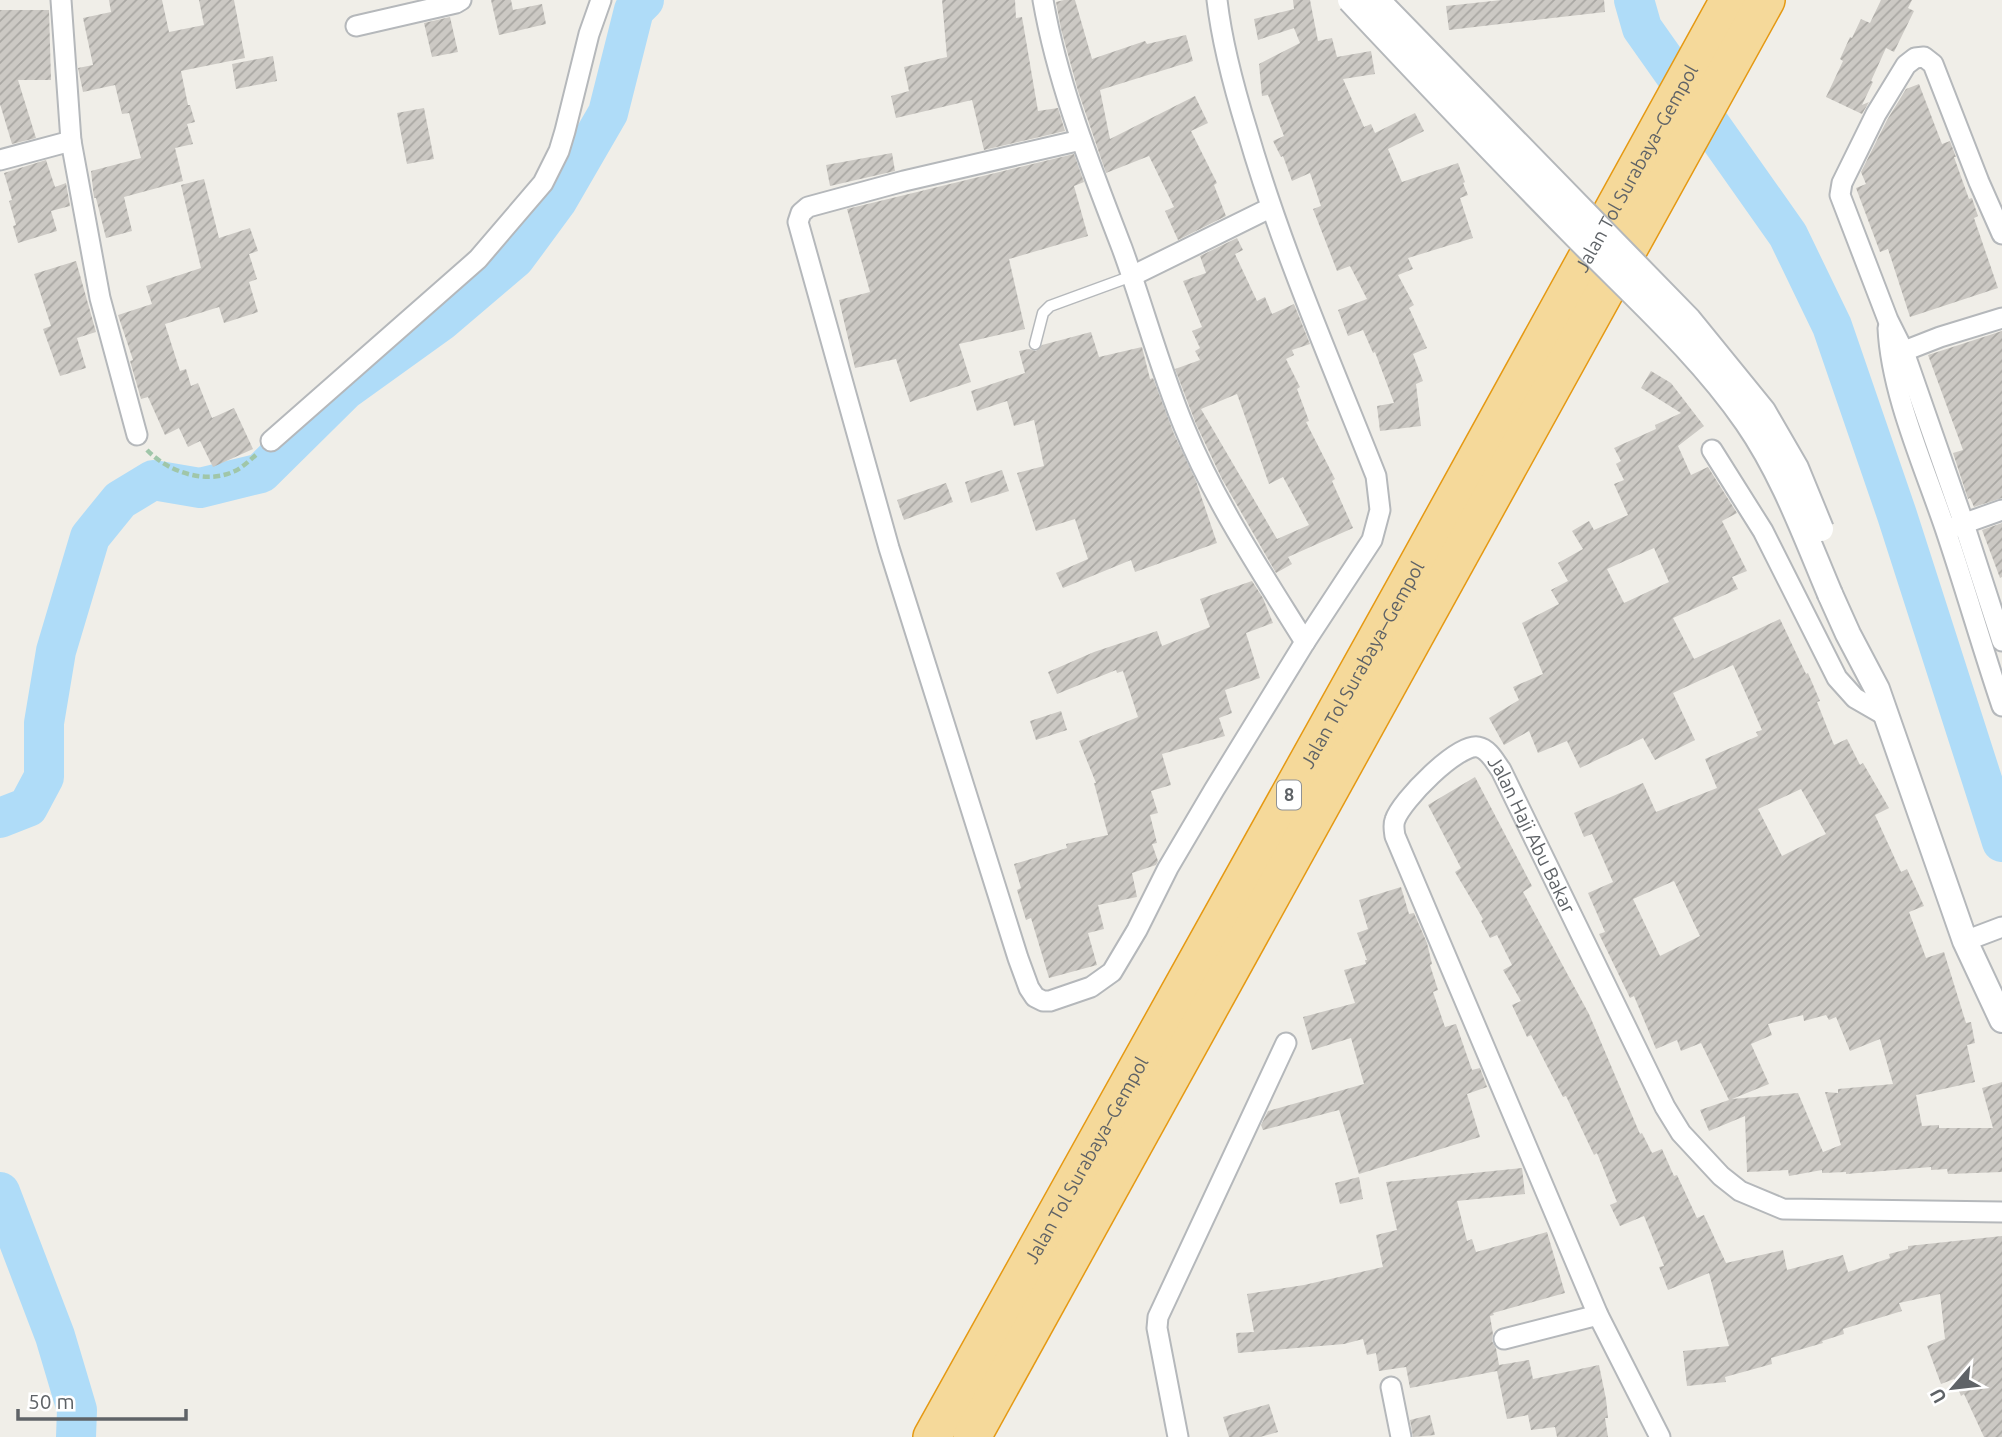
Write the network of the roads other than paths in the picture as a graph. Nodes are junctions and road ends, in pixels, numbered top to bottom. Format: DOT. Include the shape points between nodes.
graph roads {
  1 [pos="61,0"];
  2 [pos="461,0"];
  3 [pos="601,0"];
  4 [pos="1043,0"];
  5 [pos="1217,0"];
  6 [pos="1350,0"];
  7 [pos="1377,0"];
  8 [pos="1729,0"];
  9 [pos="1766,0"];
  10 [pos="356,26"];
  11 [pos="1703,81"];
  12 [pos="1081,140"];
  13 [pos="71,141"];
  14 [pos="0,160"];
  15 [pos="1656,163"];
  16 [pos="1270,208"];
  17 [pos="2002,234"];
  18 [pos="1139,273"];
  19 [pos="2002,318"];
  20 [pos="1035,344"];
  21 [pos="1897,354"];
  22 [pos="137,435"];
  23 [pos="271,441"];
  24 [pos="1712,450"];
  25 [pos="2002,510"];
  26 [pos="1955,527"];
  27 [pos="1838,591"];
  28 [pos="2002,641"];
  29 [pos="1304,642"];
  30 [pos="2002,706"];
  31 [pos="1888,717"];
  32 [pos="1984,934"];
  33 [pos="2002,1020"];
  34 [pos="1286,1043"];
  35 [pos="2002,1212"];
  36 [pos="1598,1315"];
  37 [pos="1504,1339"];
  38 [pos="1391,1387"];
  39 [pos="932,1437"];
  40 [pos="972,1437"];
  41 [pos="1178,1437"];
  42 [pos="1401,1437"];
  43 [pos="1660,1437"];
  1 -- 13 [label="street"];
  2 -- 10 [label="street"];
  3 -- 23 [label="street" via="562,141 543,183 478,259"];
  4 -- 12 [label="street"];
  5 -- 16 [label="street" via="1236,92"];
  6 -- 27 [label="street, bridge" via="1719,384 1771,460"];
  7 -- 27 [label="street, bridge" via="1689,320 1737,377 1796,468"];
  8 -- 11 [label="highway, Jalan Tol Surabaya–Gempol / 8"];
  9 -- 11 [label="highway, Jalan Tol Surabaya–Gempol / 8"];
  11 -- 15 [label="highway, Jalan Tol Surabaya–Gempol / 8"];
  12 -- 18 [label="street"];
  12 -- 29 [label="street" via="808,206 798,222 889,548 1018,958 1035,997 1049,1001 1097,985 1112,972 1168,868"];
  13 -- 14 [label="street"];
  13 -- 22 [label="street" via="100,298"];
  15 -- 39 [label="highway, Jalan Tol Surabaya–Gempol / 8" via="1412,575"];
  15 -- 40 [label="highway, Jalan Tol Surabaya–Gempol / 8"];
  16 -- 18 [label="street"];
  16 -- 29 [label="street" via="1376,476 1381,499 1372,540"];
  17 -- 21 [label="street" via="1933,64 1924,57 1915,58 1876,114 1840,190"];
  18 -- 20 [label="lane" via="1050,306 1043,313"];
  18 -- 29 [label="street" via="1171,396 1186,432 1234,526"];
  19 -- 21 [label="street"];
  21 -- 26 [label="street"];
  24 -- 31 [label="street" via="1763,531 1837,678 1855,698"];
  25 -- 26 [label="street"];
  26 -- 28 [label="street"];
  26 -- 30 [label="street"];
  27 -- 31 [label="street" via="1848,634"];
  31 -- 32 [label="street"];
  32 -- 33 [label="street"];
  34 -- 41 [label="street" via="1157,1317"];
  35 -- 36 [label="street, Jalan Haji Abu Bakar" via="1783,1209 1741,1191 1721,1176 1681,1133 1665,1107 1501,770 1486,750 1472,747 1436,771 1407,801 1395,819 1395,836"];
  36 -- 37 [label="street"];
  36 -- 43 [label="street, Jalan Haji Abu Bakar"];
  38 -- 42 [label="street"];
}
